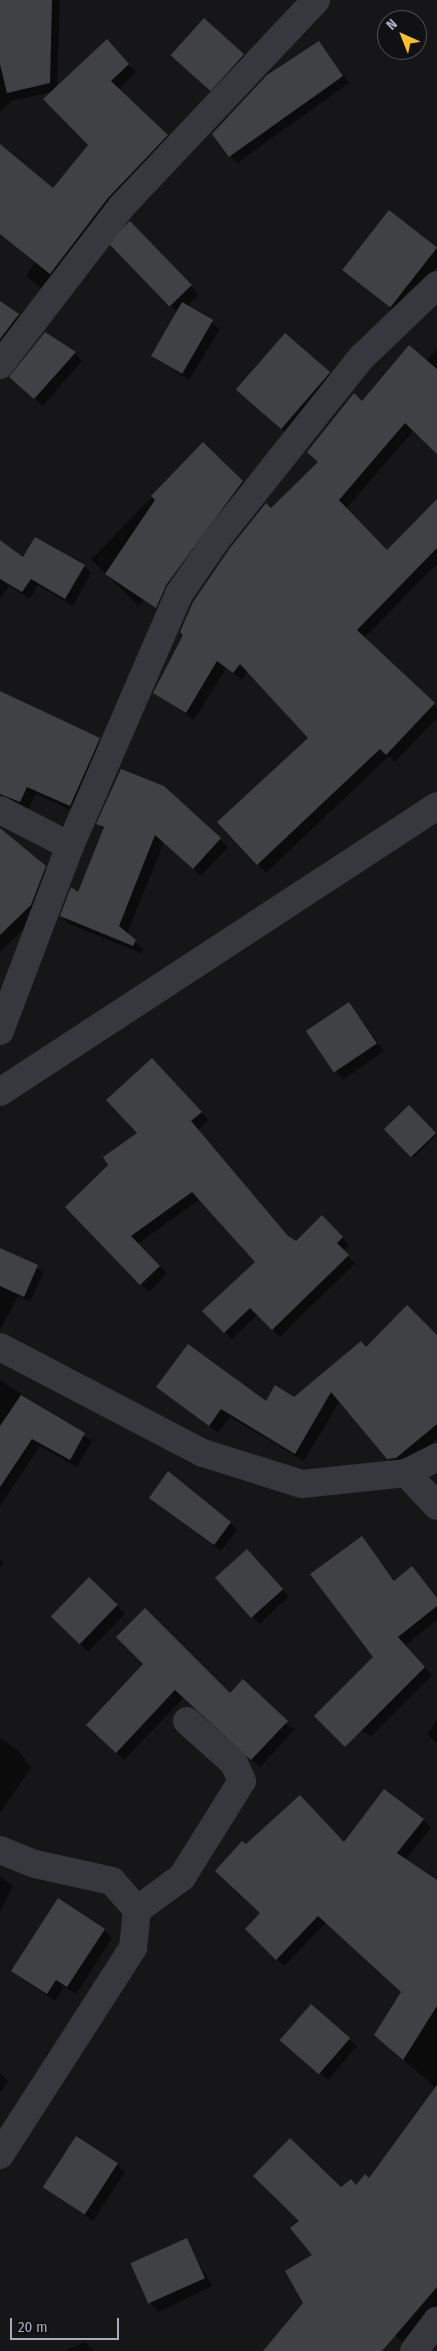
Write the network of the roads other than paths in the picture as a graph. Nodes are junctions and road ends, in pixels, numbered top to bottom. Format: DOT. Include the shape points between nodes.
graph roads {
  1 [pos="316,0"];
  2 [pos="437,285"];
  3 [pos="0,365"];
  4 [pos="437,806"];
  5 [pos="0,810"];
  6 [pos="70,846"];
  7 [pos="0,1031"];
  8 [pos="0,1092"];
  9 [pos="0,1346"];
  10 [pos="437,1457"];
  11 [pos="406,1473"];
  12 [pos="437,1506"];
  13 [pos="187,1720"];
  14 [pos="0,1850"];
  15 [pos="137,1910"];
  16 [pos="0,2155"];
  17 [pos="437,2322"];
  18 [pos="414,2351"];
  1 -- 3 [label="street" via="122,206"];
  2 -- 6 [label="street" via="362,357 217,539 179,594"];
  4 -- 8 [label="street"];
  5 -- 6 [label="street"];
  6 -- 7 [label="street"];
  9 -- 11 [label="street" via="203,1454 302,1484"];
  10 -- 11 [label="street"];
  11 -- 12 [label="street"];
  13 -- 15 [label="street" via="234,1763 242,1781 182,1877"];
  14 -- 15 [label="street" via="34,1864 112,1881"];
  15 -- 16 [label="street" via="133,1948"];
  17 -- 18 [label="street"];
}
